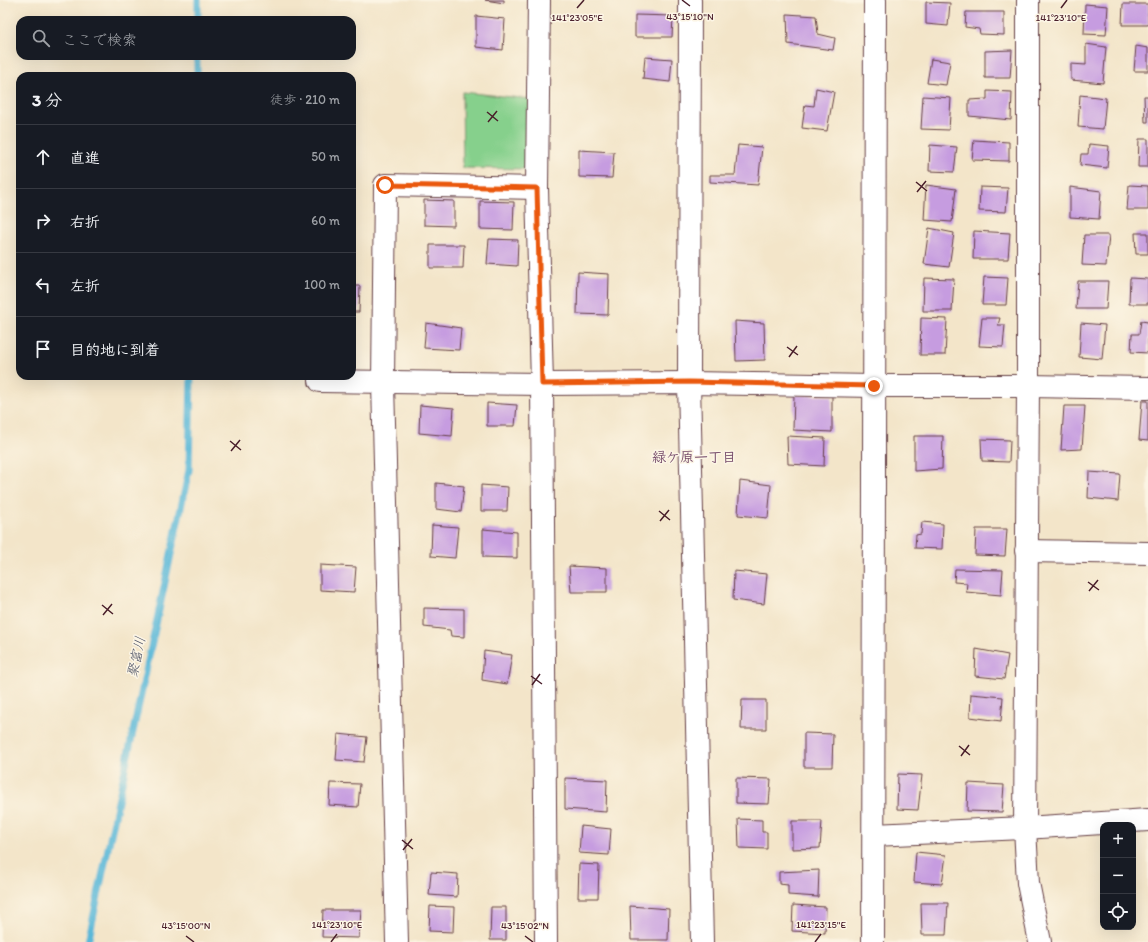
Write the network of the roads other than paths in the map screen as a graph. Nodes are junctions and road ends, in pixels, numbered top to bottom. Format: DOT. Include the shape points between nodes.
graph roads {
  1 [pos="539,0"];
  2 [pos="690,0"];
  3 [pos="875,0"];
  4 [pos="1028,0"];
  5 [pos="537,188"];
  6 [pos="320,381"];
  7 [pos="689,382"];
  8 [pos="383,383"];
  9 [pos="542,384"];
  10 [pos="874,386"];
  11 [pos="1028,386"];
  12 [pos="1148,388"];
  13 [pos="1026,551"];
  14 [pos="1148,553"];
  15 [pos="1148,820"];
  16 [pos="1025,828"];
  17 [pos="874,835"];
  18 [pos="397,942"];
  19 [pos="546,942"];
  20 [pos="702,942"];
  21 [pos="873,942"];
  22 [pos="1040,942"];
  1 -- 5 [label="street"];
  2 -- 7 [label="street"];
  3 -- 10 [label="street"];
  4 -- 11 [label="street"];
  5 -- 8 [label="street" via="385,185"];
  5 -- 9 [label="street"];
  6 -- 8 [label="street"];
  7 -- 9 [label="street"];
  7 -- 10 [label="street"];
  7 -- 20 [label="street"];
  8 -- 9 [label="street"];
  8 -- 18 [label="street"];
  9 -- 19 [label="street"];
  10 -- 11 [label="street"];
  10 -- 17 [label="street"];
  11 -- 12 [label="street"];
  11 -- 13 [label="street"];
  13 -- 14 [label="street"];
  13 -- 16 [label="street"];
  15 -- 16 [label="street"];
  16 -- 17 [label="street"];
  16 -- 22 [label="street" via="1028,883"];
  17 -- 21 [label="street"];
}
